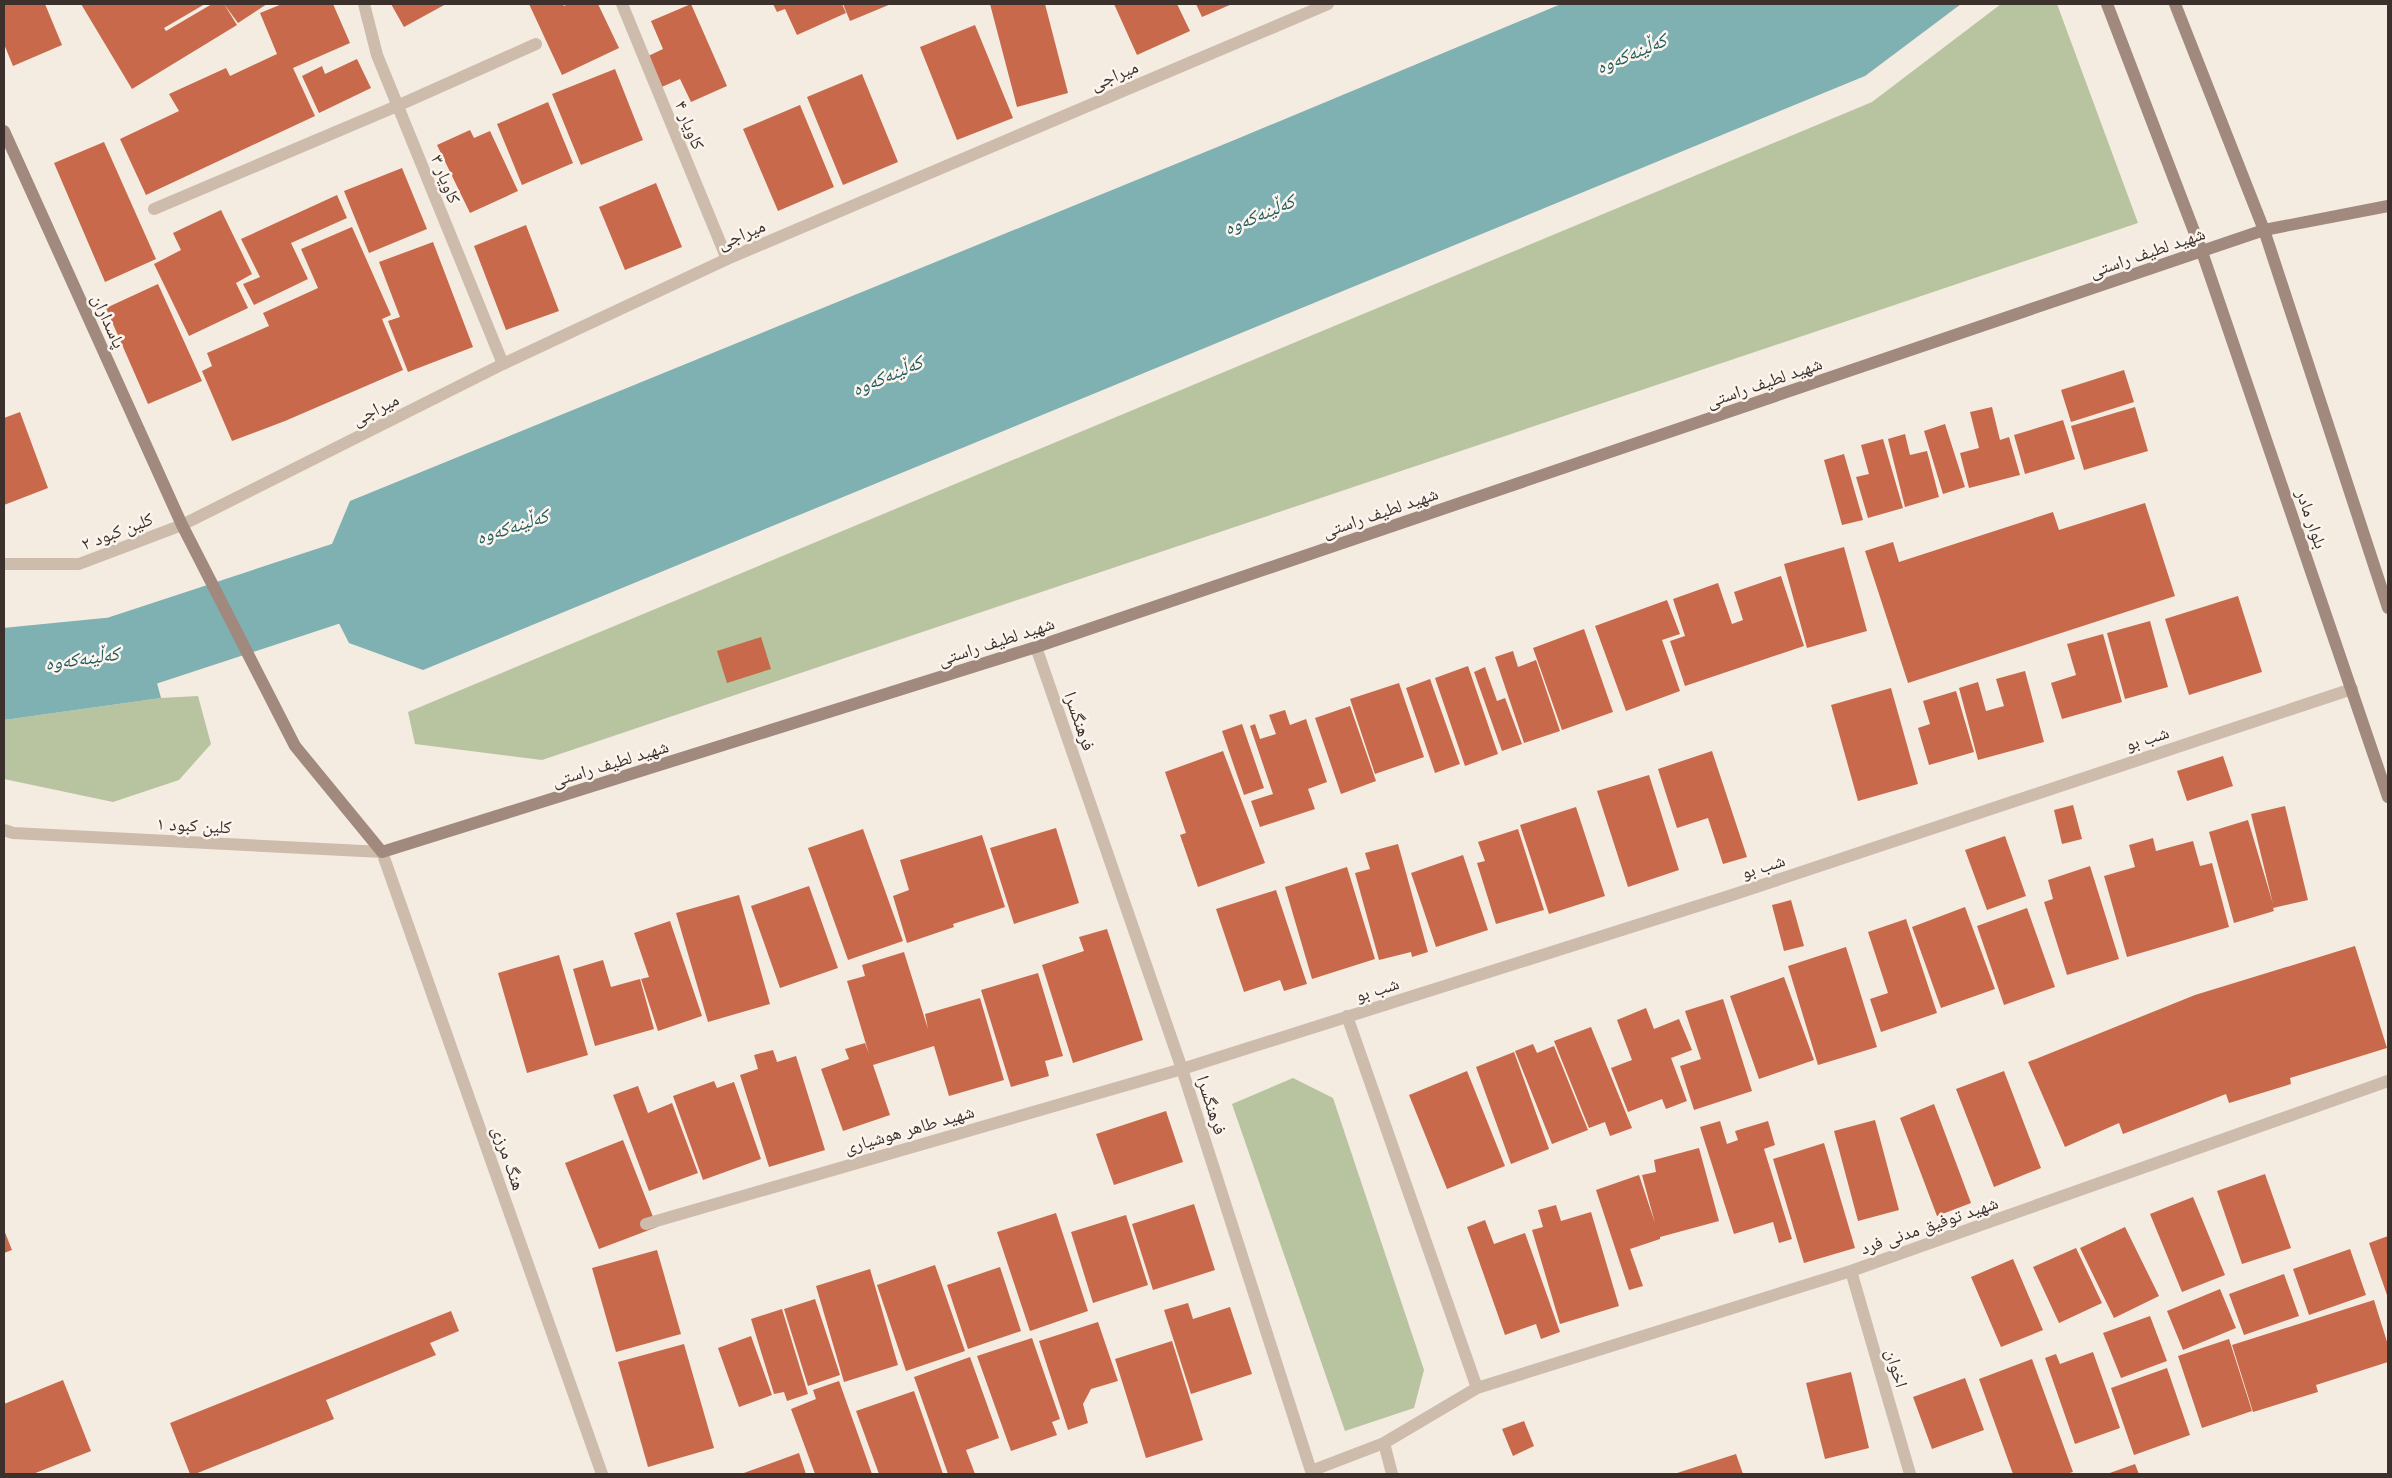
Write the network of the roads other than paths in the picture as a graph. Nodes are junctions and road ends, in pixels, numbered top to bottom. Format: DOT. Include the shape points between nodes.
graph roads {
  1 [pos="364,4"];
  2 [pos="622,4"];
  3 [pos="1328,4"];
  4 [pos="2107,4"];
  5 [pos="2175,4"];
  6 [pos="536,44"];
  7 [pos="397,106"];
  8 [pos="4,131"];
  9 [pos="2388,206"];
  10 [pos="154,209"];
  11 [pos="2264,230"];
  12 [pos="2202,252"];
  13 [pos="726,259"];
  14 [pos="503,364"];
  15 [pos="182,525"];
  16 [pos="4,564"];
  17 [pos="2388,608"];
  18 [pos="1036,647"];
  19 [pos="2352,689"];
  20 [pos="2388,797"];
  21 [pos="4,830"];
  22 [pos="382,852"];
  23 [pos="1348,1016"];
  24 [pos="1182,1068"];
  25 [pos="2388,1081"];
  26 [pos="646,1224"];
  27 [pos="1851,1271"];
  28 [pos="1476,1388"];
  29 [pos="1384,1443"];
  30 [pos="1305,1472"];
  31 [pos="602,1474"];
  32 [pos="1392,1474"];
  33 [pos="1910,1474"];
  1 -- 7 [label="street, کاویار ۳" via="377,55"];
  2 -- 13 [label="street, کاویار ۴"];
  3 -- 13 [label="street, میراجی"];
  4 -- 12 [label="main road, بلوار مادر"];
  5 -- 11 [label="main road"];
  6 -- 7 [label="street"];
  7 -- 10 [label="street"];
  7 -- 14 [label="street, کاویار ۳"];
  8 -- 15 [label="main road, پاسداران"];
  9 -- 11 [label="main road, شهید لطیف راستی"];
  11 -- 12 [label="main road, شهید لطیف راستی"];
  11 -- 17 [label="main road"];
  12 -- 18 [label="main road, شهید لطیف راستی"];
  12 -- 19 [label="main road, بلوار مادر"];
  13 -- 14 [label="street, میراجی"];
  14 -- 15 [label="street, میراجی"];
  15 -- 16 [label="street, کلین کبود ۲" via="79,564"];
  15 -- 22 [label="main road, پاسداران" via="295,746"];
  18 -- 22 [label="main road, شهید لطیف راستی"];
  18 -- 24 [label="street, فرهنگسرا"];
  19 -- 20 [label="main road, بلوار مادر"];
  19 -- 23 [label="street, شب بو" via="1729,896"];
  21 -- 22 [label="street, کلین کبود ۱"];
  22 -- 31 [label="street, هنگ مرزی"];
  23 -- 24 [label="street, شب بو"];
  23 -- 28 [label="street"];
  24 -- 26 [label="street, شهید طاهر هوشیاری"];
  24 -- 30 [label="street, فرهنگسرا"];
  25 -- 27 [label="street, شهید توفیق مدنی فرد"];
  27 -- 28 [label="street, شهید توفیق مدنی فرد"];
  27 -- 33 [label="street, اخوان"];
  28 -- 29 [label="street, شهید توفیق مدنی فرد"];
  29 -- 30 [label="street, فرهنگسرا"];
  29 -- 32 [label="street"];
}
